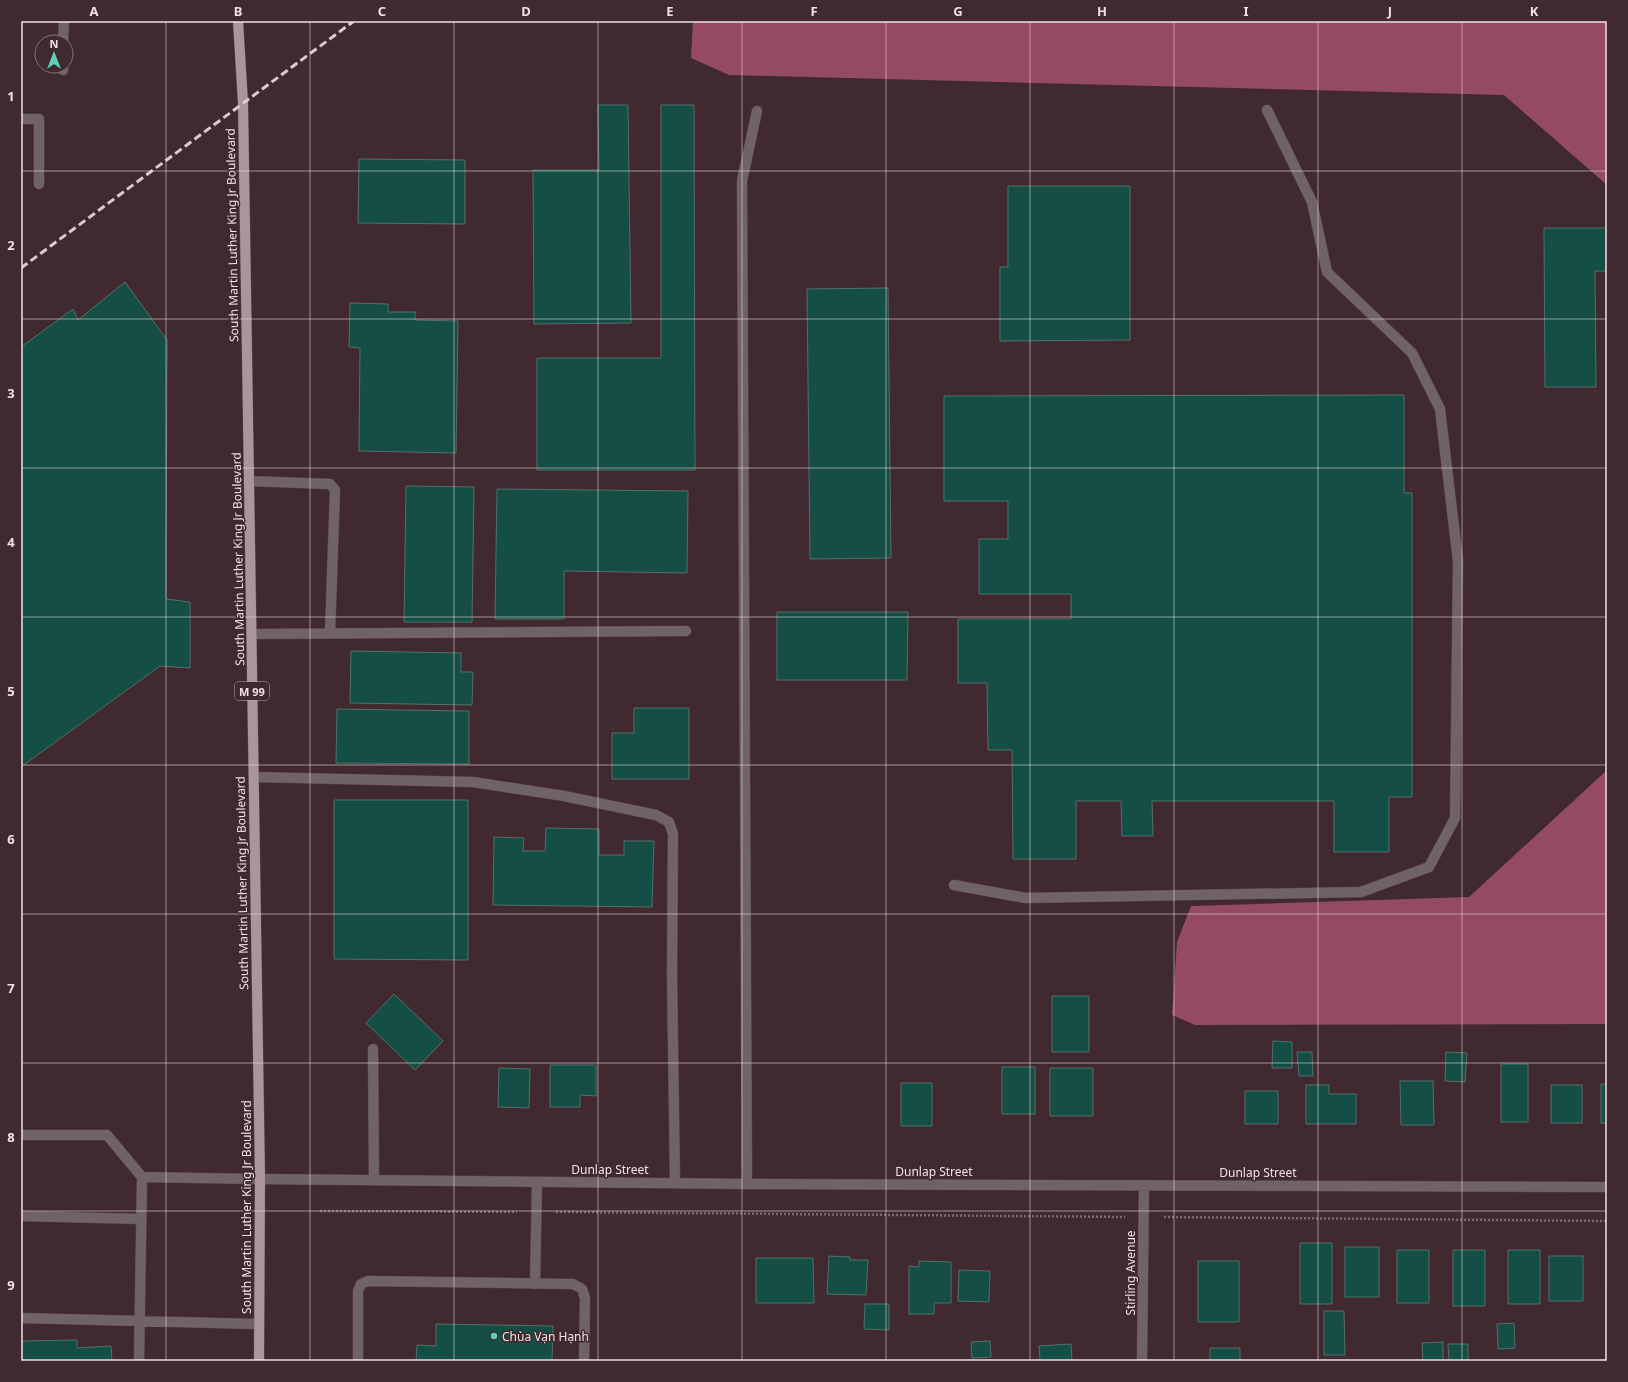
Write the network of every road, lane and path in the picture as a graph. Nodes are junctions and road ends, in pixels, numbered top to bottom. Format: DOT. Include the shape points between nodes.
graph roads {
  1 [pos="64,21"];
  2 [pos="238,21"];
  3 [pos="64,34"];
  4 [pos="1267,110"];
  5 [pos="757,111"];
  6 [pos="21,120"];
  7 [pos="39,184"];
  8 [pos="249,481"];
  9 [pos="686,631"];
  10 [pos="330,633"];
  11 [pos="252,634"];
  12 [pos="254,777"];
  13 [pos="954,885"];
  14 [pos="373,1050"];
  15 [pos="21,1135"];
  16 [pos="142,1177"];
  17 [pos="260,1179"];
  18 [pos="374,1180"];
  19 [pos="537,1182"];
  20 [pos="675,1183"];
  21 [pos="747,1184"];
  22 [pos="1144,1185"];
  23 [pos="1607,1187"];
  24 [pos="320,1211"];
  25 [pos="536,1212"];
  26 [pos="21,1216"];
  27 [pos="1143,1217"];
  28 [pos="141,1219"];
  29 [pos="1607,1221"];
  30 [pos="535,1284"];
  31 [pos="21,1318"];
  32 [pos="139,1321"];
  33 [pos="259,1324"];
  34 [pos="139,1361"];
  35 [pos="259,1361"];
  36 [pos="350,1361"];
  37 [pos="358,1361"];
  38 [pos="584,1361"];
  39 [pos="1142,1361"];
  1 -- 3 [label="street"];
  2 -- 8 [label="main road, South Martin Luther King Jr Boulevard / M 99" via="243,103"];
  4 -- 13 [label="street" via="1312,202 1327,272 1412,353 1440,409 1458,561 1455,818 1429,867 1361,892 1026,898"];
  5 -- 21 [label="street" via="742,181"];
  6 -- 7 [label="street" via="39,120"];
  8 -- 10 [label="street" via="330,484 336,490"];
  8 -- 11 [label="main road, South Martin Luther King Jr Boulevard / M 99"];
  9 -- 10 [label="street"];
  10 -- 11 [label="street"];
  11 -- 12 [label="main road, South Martin Luther King Jr Boulevard / M 99"];
  12 -- 17 [label="main road, South Martin Luther King Jr Boulevard / M 99"];
  12 -- 20 [label="street" via="473,782 564,796 656,815 669,822 673,834"];
  14 -- 18 [label="street"];
  15 -- 16 [label="street" via="107,1135"];
  16 -- 17 [label="street, Dunlap Street"];
  16 -- 28 [label="street"];
  17 -- 18 [label="street, Dunlap Street"];
  17 -- 33 [label="main road, South Martin Luther King Jr Boulevard / M 99"];
  18 -- 19 [label="street, Dunlap Street"];
  19 -- 20 [label="street, Dunlap Street"];
  19 -- 25 [label="street"];
  20 -- 21 [label="street, Dunlap Street"];
  21 -- 22 [label="street, Dunlap Street"];
  22 -- 23 [label="street, Dunlap Street"];
  22 -- 27 [label="street, Stirling Avenue"];
  24 -- 25 [label="path"];
  25 -- 27 [label="path"];
  25 -- 30 [label="street"];
  26 -- 28 [label="street"];
  27 -- 29 [label="path"];
  27 -- 39 [label="street, Stirling Avenue"];
  28 -- 32 [label="street"];
  30 -- 37 [label="street" via="368,1281 361,1284 358,1291"];
  30 -- 38 [label="street" via="573,1284 582,1289 585,1298"];
  31 -- 32 [label="street"];
  32 -- 33 [label="street"];
  32 -- 34 [label="street"];
  33 -- 35 [label="main road, South Martin Luther King Jr Boulevard / M 99"];
  36 -- 37 [label="street"];
}
